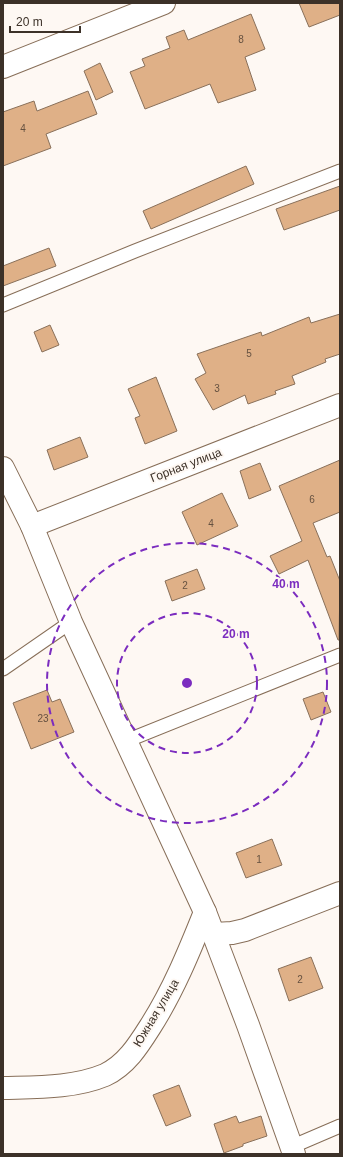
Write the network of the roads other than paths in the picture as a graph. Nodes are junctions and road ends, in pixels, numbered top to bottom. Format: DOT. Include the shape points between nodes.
graph roads {
  1 [pos="164,3"];
  2 [pos="3,67"];
  3 [pos="340,172"];
  4 [pos="3,305"];
  5 [pos="340,405"];
  6 [pos="3,468"];
  7 [pos="32,526"];
  8 [pos="71,622"];
  9 [pos="340,656"];
  10 [pos="3,669"];
  11 [pos="126,741"];
  12 [pos="340,893"];
  13 [pos="205,912"];
  14 [pos="214,934"];
  15 [pos="3,1088"];
  16 [pos="340,1126"];
  17 [pos="293,1151"];
  1 -- 2 [label="street"];
  3 -- 4 [label="lane"];
  5 -- 7 [label="street, Горная улица"];
  6 -- 7 [label="street"];
  7 -- 8 [label="street"];
  8 -- 10 [label="lane"];
  8 -- 11 [label="street"];
  9 -- 11 [label="lane"];
  11 -- 13 [label="street"];
  12 -- 14 [label="street" via="246,930"];
  13 -- 14 [label="street"];
  13 -- 15 [label="street, Южная улица" via="184,966 168,996 138,1046 119,1066 104,1075 77,1083"];
  14 -- 17 [label="street"];
  16 -- 17 [label="lane"];
}
